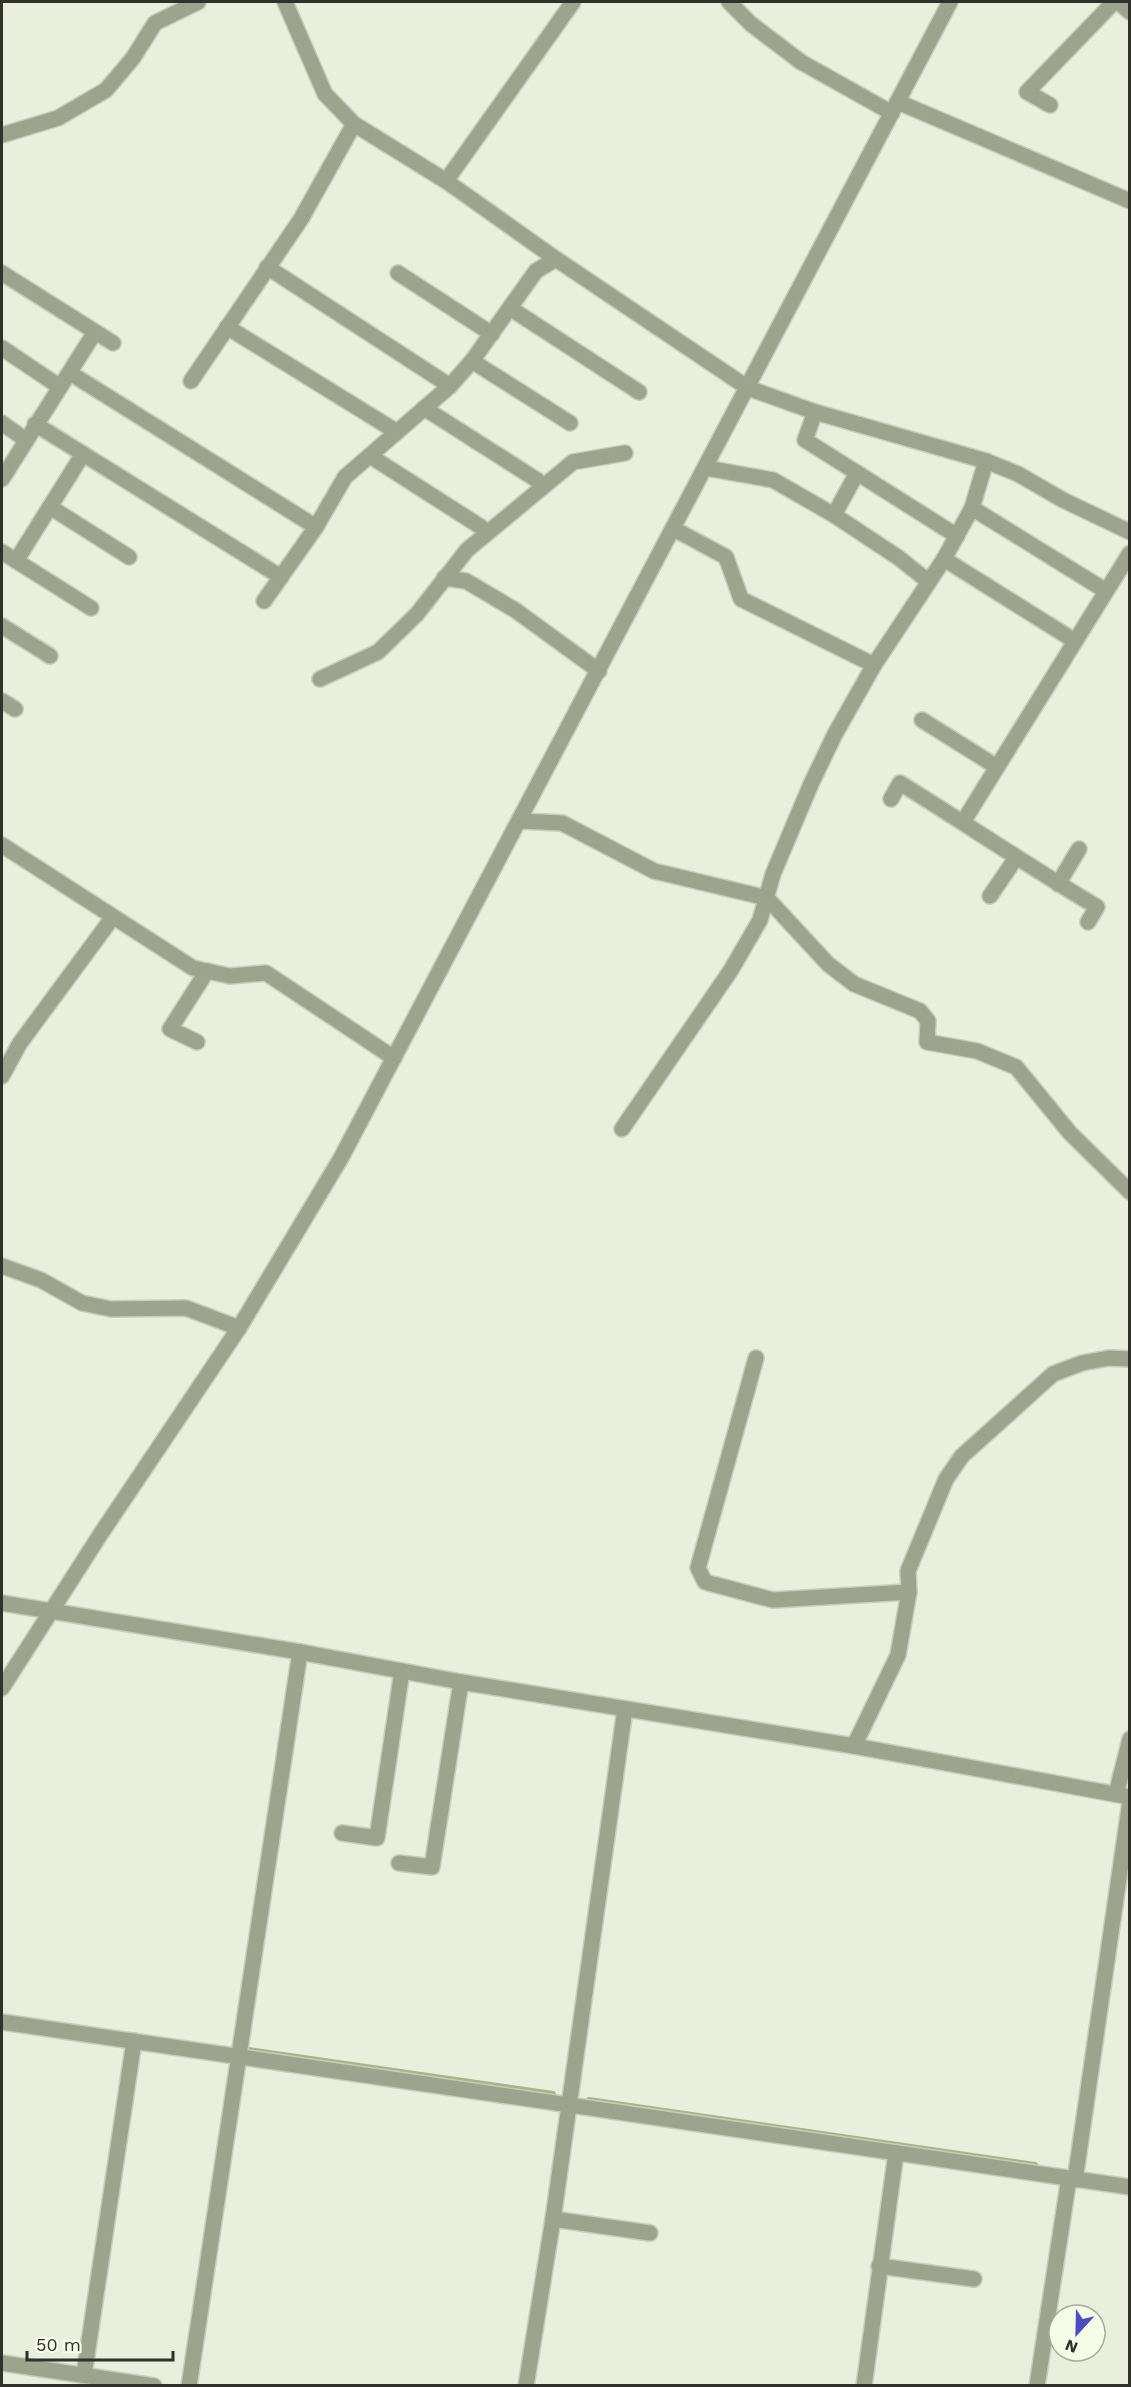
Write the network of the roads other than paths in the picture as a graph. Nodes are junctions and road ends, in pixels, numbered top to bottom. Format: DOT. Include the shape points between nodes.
graph roads {
  1 [pos="198,2"];
  2 [pos="285,2"];
  3 [pos="573,2"];
  4 [pos="729,2"];
  5 [pos="948,2"];
  6 [pos="1116,2"];
  7 [pos="1130,12"];
  8 [pos="1050,105"];
  9 [pos="895,108"];
  10 [pos="354,124"];
  11 [pos="2,135"];
  12 [pos="446,181"];
  13 [pos="1130,201"];
  14 [pos="556,259"];
  15 [pos="267,267"];
  16 [pos="2,273"];
  17 [pos="398,273"];
  18 [pos="510,308"];
  19 [pos="227,327"];
  20 [pos="95,332"];
  21 [pos="492,334"];
  22 [pos="113,343"];
  23 [pos="2,348"];
  24 [pos="472,361"];
  25 [pos="70,373"];
  26 [pos="191,381"];
  27 [pos="450,386"];
  28 [pos="60,387"];
  29 [pos="748,388"];
  30 [pos="639,392"];
  31 [pos="424,408"];
  32 [pos="815,412"];
  33 [pos="2,423"];
  34 [pos="570,423"];
  35 [pos="35,424"];
  36 [pos="397,432"];
  37 [pos="26,440"];
  38 [pos="625,453"];
  39 [pos="83,454"];
  40 [pos="370,456"];
  41 [pos="986,461"];
  42 [pos="706,468"];
  43 [pos="857,473"];
  44 [pos="2,479"];
  45 [pos="537,480"];
  46 [pos="50,507"];
  47 [pos="972,508"];
  48 [pos="834,514"];
  49 [pos="481,526"];
  50 [pos="316,527"];
  51 [pos="674,529"];
  52 [pos="1130,532"];
  53 [pos="957,536"];
  54 [pos="2,552"];
  55 [pos="1130,553"];
  56 [pos="129,557"];
  57 [pos="944,560"];
  58 [pos="16,561"];
  59 [pos="281,577"];
  60 [pos="444,578"];
  61 [pos="929,582"];
  62 [pos="1106,591"];
  63 [pos="264,601"];
  64 [pos="91,608"];
  65 [pos="2,626"];
  66 [pos="1075,641"];
  67 [pos="50,656"];
  68 [pos="874,665"];
  69 [pos="599,671"];
  70 [pos="320,679"];
  71 [pos="922,720"];
  72 [pos="997,767"];
  73 [pos="891,799"];
  74 [pos="520,821"];
  75 [pos="963,822"];
  76 [pos="2,845"];
  77 [pos="1079,849"];
  78 [pos="1016,858"];
  79 [pos="1058,884"];
  80 [pos="990,896"];
  81 [pos="767,898"];
  82 [pos="113,917"];
  83 [pos="1088,922"];
  84 [pos="207,971"];
  85 [pos="197,1042"];
  86 [pos="394,1058"];
  87 [pos="2,1076"];
  88 [pos="622,1129"];
  89 [pos="1130,1192"];
  90 [pos="2,1266"];
  91 [pos="239,1328"];
  92 [pos="756,1358"];
  93 [pos="1130,1359"];
  94 [pos="909,1592"];
  95 [pos="2,1603"];
  96 [pos="51,1612"];
  97 [pos="300,1652"];
  98 [pos="402,1671"];
  99 [pos="461,1682"];
  100 [pos="2,1688"];
  101 [pos="626,1709"];
  102 [pos="1130,1739"];
  103 [pos="854,1746"];
  104 [pos="1125,1798"];
  105 [pos="342,1833"];
  106 [pos="399,1863"];
  107 [pos="2,2022"];
  108 [pos="134,2041"];
  109 [pos="239,2056"];
  110 [pos="570,2104"];
  111 [pos="896,2153"];
  112 [pos="1072,2179"];
  113 [pos="1130,2187"];
  114 [pos="553,2218"];
  115 [pos="651,2233"];
  116 [pos="879,2266"];
  117 [pos="974,2279"];
  118 [pos="2,2363"];
  119 [pos="78,2378"];
  120 [pos="154,2385"];
  121 [pos="189,2385"];
  122 [pos="526,2385"];
  123 [pos="864,2385"];
  124 [pos="1037,2385"];
  1 -- 11 [label="street" via="155,23 106,90 58,118"];
  2 -- 10 [label="street" via="325,94"];
  3 -- 12 [label="street"];
  4 -- 9 [label="street" via="801,62"];
  5 -- 9 [label="street"];
  6 -- 7 [label="street"];
  6 -- 8 [label="street" via="1027,92"];
  9 -- 13 [label="street"];
  9 -- 29 [label="street"];
  10 -- 12 [label="street"];
  10 -- 15 [label="street" via="301,219"];
  12 -- 14 [label="street"];
  14 -- 18 [label="street" via="536,271"];
  14 -- 29 [label="street"];
  15 -- 19 [label="street"];
  15 -- 27 [label="street"];
  16 -- 20 [label="street"];
  17 -- 21 [label="street"];
  18 -- 21 [label="street"];
  18 -- 30 [label="street"];
  19 -- 26 [label="street"];
  19 -- 36 [label="street"];
  20 -- 22 [label="street"];
  20 -- 25 [label="street"];
  21 -- 24 [label="street"];
  23 -- 28 [label="street"];
  24 -- 27 [label="street"];
  24 -- 34 [label="street"];
  25 -- 28 [label="street"];
  25 -- 50 [label="street"];
  27 -- 31 [label="street"];
  28 -- 35 [label="street"];
  29 -- 32 [label="street"];
  29 -- 42 [label="street"];
  31 -- 36 [label="street"];
  31 -- 45 [label="street"];
  32 -- 41 [label="street"];
  32 -- 43 [label="street" via="805,440"];
  33 -- 37 [label="street"];
  35 -- 37 [label="street"];
  35 -- 39 [label="street"];
  36 -- 40 [label="street"];
  37 -- 44 [label="street"];
  38 -- 60 [label="street" via="573,462 467,550"];
  39 -- 46 [label="street"];
  39 -- 59 [label="street"];
  40 -- 49 [label="street"];
  40 -- 50 [label="street" via="345,477"];
  41 -- 47 [label="street"];
  41 -- 52 [label="street"];
  42 -- 48 [label="street" via="773,480"];
  42 -- 51 [label="street"];
  43 -- 48 [label="street"];
  43 -- 53 [label="street"];
  46 -- 56 [label="street"];
  46 -- 58 [label="street"];
  47 -- 53 [label="street"];
  47 -- 62 [label="street"];
  48 -- 61 [label="street"];
  50 -- 59 [label="street"];
  51 -- 68 [label="street" via="726,557 741,599"];
  51 -- 69 [label="street"];
  53 -- 57 [label="street"];
  54 -- 58 [label="street"];
  55 -- 62 [label="street"];
  57 -- 61 [label="street"];
  57 -- 66 [label="street"];
  58 -- 64 [label="street"];
  59 -- 63 [label="street"];
  60 -- 69 [label="street" via="466,581 515,610"];
  60 -- 70 [label="street" via="417,614 378,652"];
  61 -- 68 [label="street"];
  62 -- 66 [label="street"];
  65 -- 67 [label="street"];
  66 -- 72 [label="street"];
  68 -- 81 [label="street" via="811,784 773,874"];
  69 -- 74 [label="street"];
  71 -- 72 [label="street"];
  72 -- 75 [label="street"];
  73 -- 75 [label="street" via="900,783"];
  74 -- 81 [label="street" via="562,823 654,871"];
  74 -- 86 [label="street"];
  75 -- 78 [label="street"];
  76 -- 82 [label="street"];
  77 -- 79 [label="street"];
  78 -- 79 [label="street"];
  78 -- 80 [label="street"];
  79 -- 83 [label="street" via="1097,907"];
  81 -- 88 [label="street" via="760,920 731,970"];
  81 -- 89 [label="street" via="828,964 854,984 920,1011 928,1021 927,1042 976,1051 1016,1067 1070,1133"];
  82 -- 84 [label="street" via="193,968"];
  82 -- 87 [label="street" via="20,1043"];
  84 -- 85 [label="street" via="170,1029"];
  84 -- 86 [label="street" via="230,976 266,973"];
  86 -- 91 [label="street" via="341,1158"];
  90 -- 91 [label="street" via="41,1280 82,1303 111,1309 186,1308"];
  91 -- 96 [label="street"];
  92 -- 94 [label="street" via="698,1568 705,1582 773,1600"];
  93 -- 94 [label="street" via="1082,1363 1053,1374 962,1456 946,1479 908,1570"];
  94 -- 103 [label="street" via="898,1655"];
  95 -- 96 [label="street"];
  96 -- 97 [label="street"];
  96 -- 100 [label="street"];
  97 -- 98 [label="street"];
  97 -- 109 [label="street"];
  98 -- 99 [label="street"];
  98 -- 105 [label="street" via="377,1838"];
  99 -- 101 [label="street"];
  99 -- 106 [label="street" via="432,1866"];
  101 -- 103 [label="street"];
  101 -- 110 [label="street"];
  102 -- 104 [label="street"];
  103 -- 104 [label="street"];
  104 -- 112 [label="street"];
  107 -- 108 [label="street"];
  108 -- 109 [label="street"];
  108 -- 119 [label="street"];
  109 -- 110 [label="street"];
  109 -- 121 [label="street"];
  110 -- 111 [label="street"];
  110 -- 114 [label="street"];
  111 -- 112 [label="street"];
  111 -- 116 [label="street"];
  112 -- 113 [label="street"];
  112 -- 124 [label="street"];
  114 -- 115 [label="street"];
  114 -- 122 [label="street"];
  116 -- 117 [label="street"];
  116 -- 123 [label="street"];
  118 -- 119 [label="street"];
  119 -- 120 [label="street"];
}
